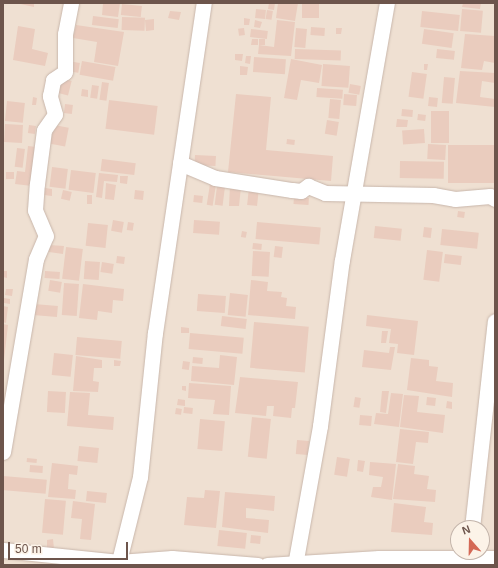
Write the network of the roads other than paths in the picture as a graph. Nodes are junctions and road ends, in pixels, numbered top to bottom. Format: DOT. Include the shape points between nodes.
graph roads {
  1 [pos="71,3"];
  2 [pos="204,3"];
  3 [pos="387,3"];
  4 [pos="180,163"];
  5 [pos="354,192"];
  6 [pos="495,199"];
  7 [pos="495,321"];
  8 [pos="3,452"];
  9 [pos="473,520"];
  10 [pos="3,550"];
  11 [pos="450,559"];
  12 [pos="118,563"];
  13 [pos="295,564"];
  14 [pos="258,565"];
  15 [pos="267,565"];
  1 -- 8 [label="street" via="65,34 65,72 53,80 50,96 55,114 44,130 37,184 35,210 46,236 36,259"];
  2 -- 4 [label="street"];
  3 -- 5 [label="street"];
  4 -- 5 [label="street" via="193,171 241,184 301,190 308,186 325,193"];
  4 -- 12 [label="street" via="155,333 140,477"];
  5 -- 6 [label="street" via="433,195 455,199 490,196"];
  5 -- 13 [label="street" via="320,426"];
  7 -- 9 [label="street"];
  10 -- 12 [label="street"];
  11 -- 13 [label="street"];
  12 -- 14 [label="street" via="172,558"];
  13 -- 15 [label="street"];
}
